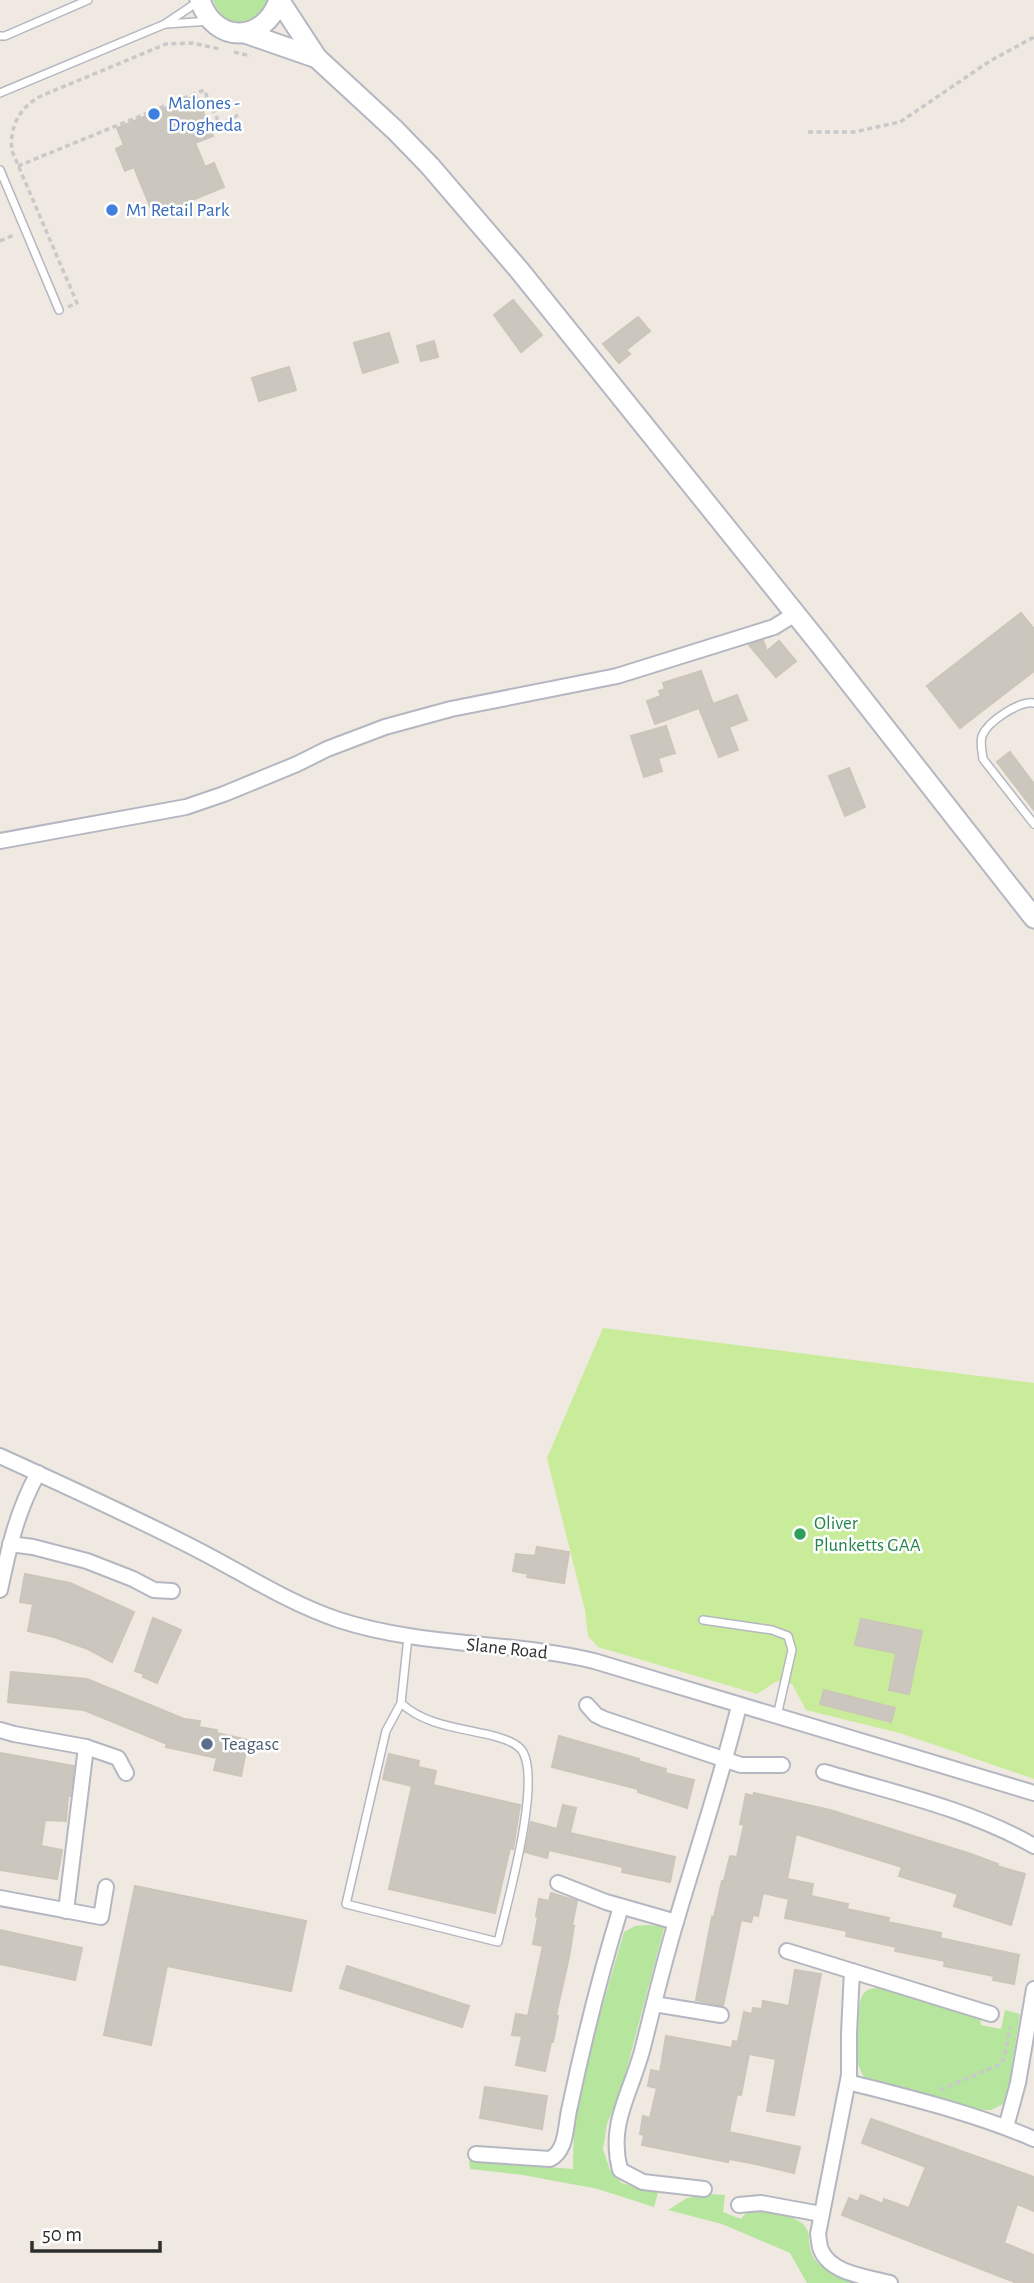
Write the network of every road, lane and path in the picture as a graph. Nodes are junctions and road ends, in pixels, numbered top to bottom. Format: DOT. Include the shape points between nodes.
graph roads {
  1 [pos="88,0"];
  2 [pos="200,0"];
  3 [pos="279,0"];
  4 [pos="211,21"];
  5 [pos="165,24"];
  6 [pos="245,33"];
  7 [pos="0,36"];
  8 [pos="1034,37"];
  9 [pos="220,49"];
  10 [pos="233,52"];
  11 [pos="260,58"];
  12 [pos="317,58"];
  13 [pos="0,93"];
  14 [pos="240,114"];
  15 [pos="808,132"];
  16 [pos="18,166"];
  17 [pos="0,170"];
  18 [pos="59,310"];
  19 [pos="795,614"];
  20 [pos="1034,703"];
  21 [pos="1034,824"];
  22 [pos="0,841"];
  23 [pos="1034,918"];
  24 [pos="0,1456"];
  25 [pos="38,1473"];
  26 [pos="10,1545"];
  27 [pos="0,1590"];
  28 [pos="172,1591"];
  29 [pos="703,1620"];
  30 [pos="408,1637"];
  31 [pos="401,1703"];
  32 [pos="587,1705"];
  33 [pos="739,1706"];
  34 [pos="776,1717"];
  35 [pos="0,1730"];
  36 [pos="86,1747"];
  37 [pos="726,1760"];
  38 [pos="782,1765"];
  39 [pos="126,1773"];
  40 [pos="824,1773"];
  41 [pos="1034,1793"];
  42 [pos="1034,1846"];
  43 [pos="558,1883"];
  44 [pos="106,1888"];
  45 [pos="0,1898"];
  46 [pos="621,1907"];
  47 [pos="66,1911"];
  48 [pos="676,1922"];
  49 [pos="788,1951"];
  50 [pos="852,1971"];
  51 [pos="1034,1989"];
  52 [pos="654,2004"];
  53 [pos="1029,2011"];
  54 [pos="991,2014"];
  55 [pos="721,2015"];
  56 [pos="848,2082"];
  57 [pos="926,2103"];
  58 [pos="1006,2127"];
  59 [pos="1034,2139"];
  60 [pos="477,2154"];
  61 [pos="704,2189"];
  62 [pos="739,2205"];
  63 [pos="821,2214"];
  64 [pos="890,2283"];
  1 -- 7 [label="lane"];
  2 -- 4 [label="main road"];
  2 -- 5 [label="lane"];
  3 -- 6 [label="main road" via="267,22"];
  3 -- 12 [label="main road"];
  4 -- 5 [label="lane"];
  4 -- 6 [label="main road" via="221,29"];
  5 -- 13 [label="lane"];
  6 -- 12 [label="main road"];
  8 -- 15 [label="path" via="900,122 854,132"];
  9 -- 16 [label="path" via="166,44 28,103 18,115 10,140"];
  10 -- 11 [label="path"];
  12 -- 19 [label="main road" via="404,139 494,240"];
  14 -- 16 [label="path" via="220,125 204,90"];
  16 -- 18 [label="path" via="77,303"];
  17 -- 18 [label="lane"];
  19 -- 22 [label="street" via="774,626 617,676 385,727 186,807"];
  19 -- 23 [label="main road"];
  20 -- 21 [label="lane" via="1013,707 988,726 981,748 983,759"];
  24 -- 25 [label="street, Slane Road"];
  25 -- 26 [label="street" via="25,1496"];
  25 -- 30 [label="street, Slane Road" via="196,1548 290,1599 338,1619"];
  26 -- 27 [label="street"];
  26 -- 28 [label="street" via="87,1561 154,1590"];
  29 -- 34 [label="lane" via="788,1636 792,1650"];
  30 -- 31 [label="lane"];
  30 -- 33 [label="street, Slane Road" via="572,1656"];
  31 -- 31 [label="lane" via="429,1721 505,1739 522,1750 529,1787 498,1942 346,1904 386,1731"];
  32 -- 37 [label="street" via="604,1719"];
  33 -- 34 [label="street, Slane Road"];
  33 -- 37 [label="street"];
  34 -- 41 [label="street, Slane Road"];
  35 -- 36 [label="street"];
  36 -- 39 [label="street" via="118,1758"];
  36 -- 47 [label="street"];
  37 -- 38 [label="street" via="740,1765"];
  37 -- 48 [label="street"];
  40 -- 42 [label="street" via="976,1817"];
  43 -- 46 [label="street"];
  44 -- 47 [label="street" via="101,1917"];
  45 -- 47 [label="street"];
  46 -- 48 [label="street"];
  46 -- 60 [label="street" via="574,2084 563,2147 550,2159"];
  48 -- 52 [label="street"];
  49 -- 50 [label="street"];
  50 -- 54 [label="street"];
  50 -- 56 [label="street"];
  51 -- 53 [label="street"];
  52 -- 55 [label="street"];
  52 -- 61 [label="street" via="621,2110 615,2152 620,2170 643,2182"];
  53 -- 57 [label="path" via="1014,2008 1004,2059 931,2094"];
  53 -- 58 [label="street"];
  56 -- 57 [label="street"];
  56 -- 63 [label="street"];
  57 -- 58 [label="street"];
  58 -- 59 [label="street"];
  62 -- 63 [label="street" via="761,2203"];
  63 -- 64 [label="street" via="821,2251 831,2264"];
}
